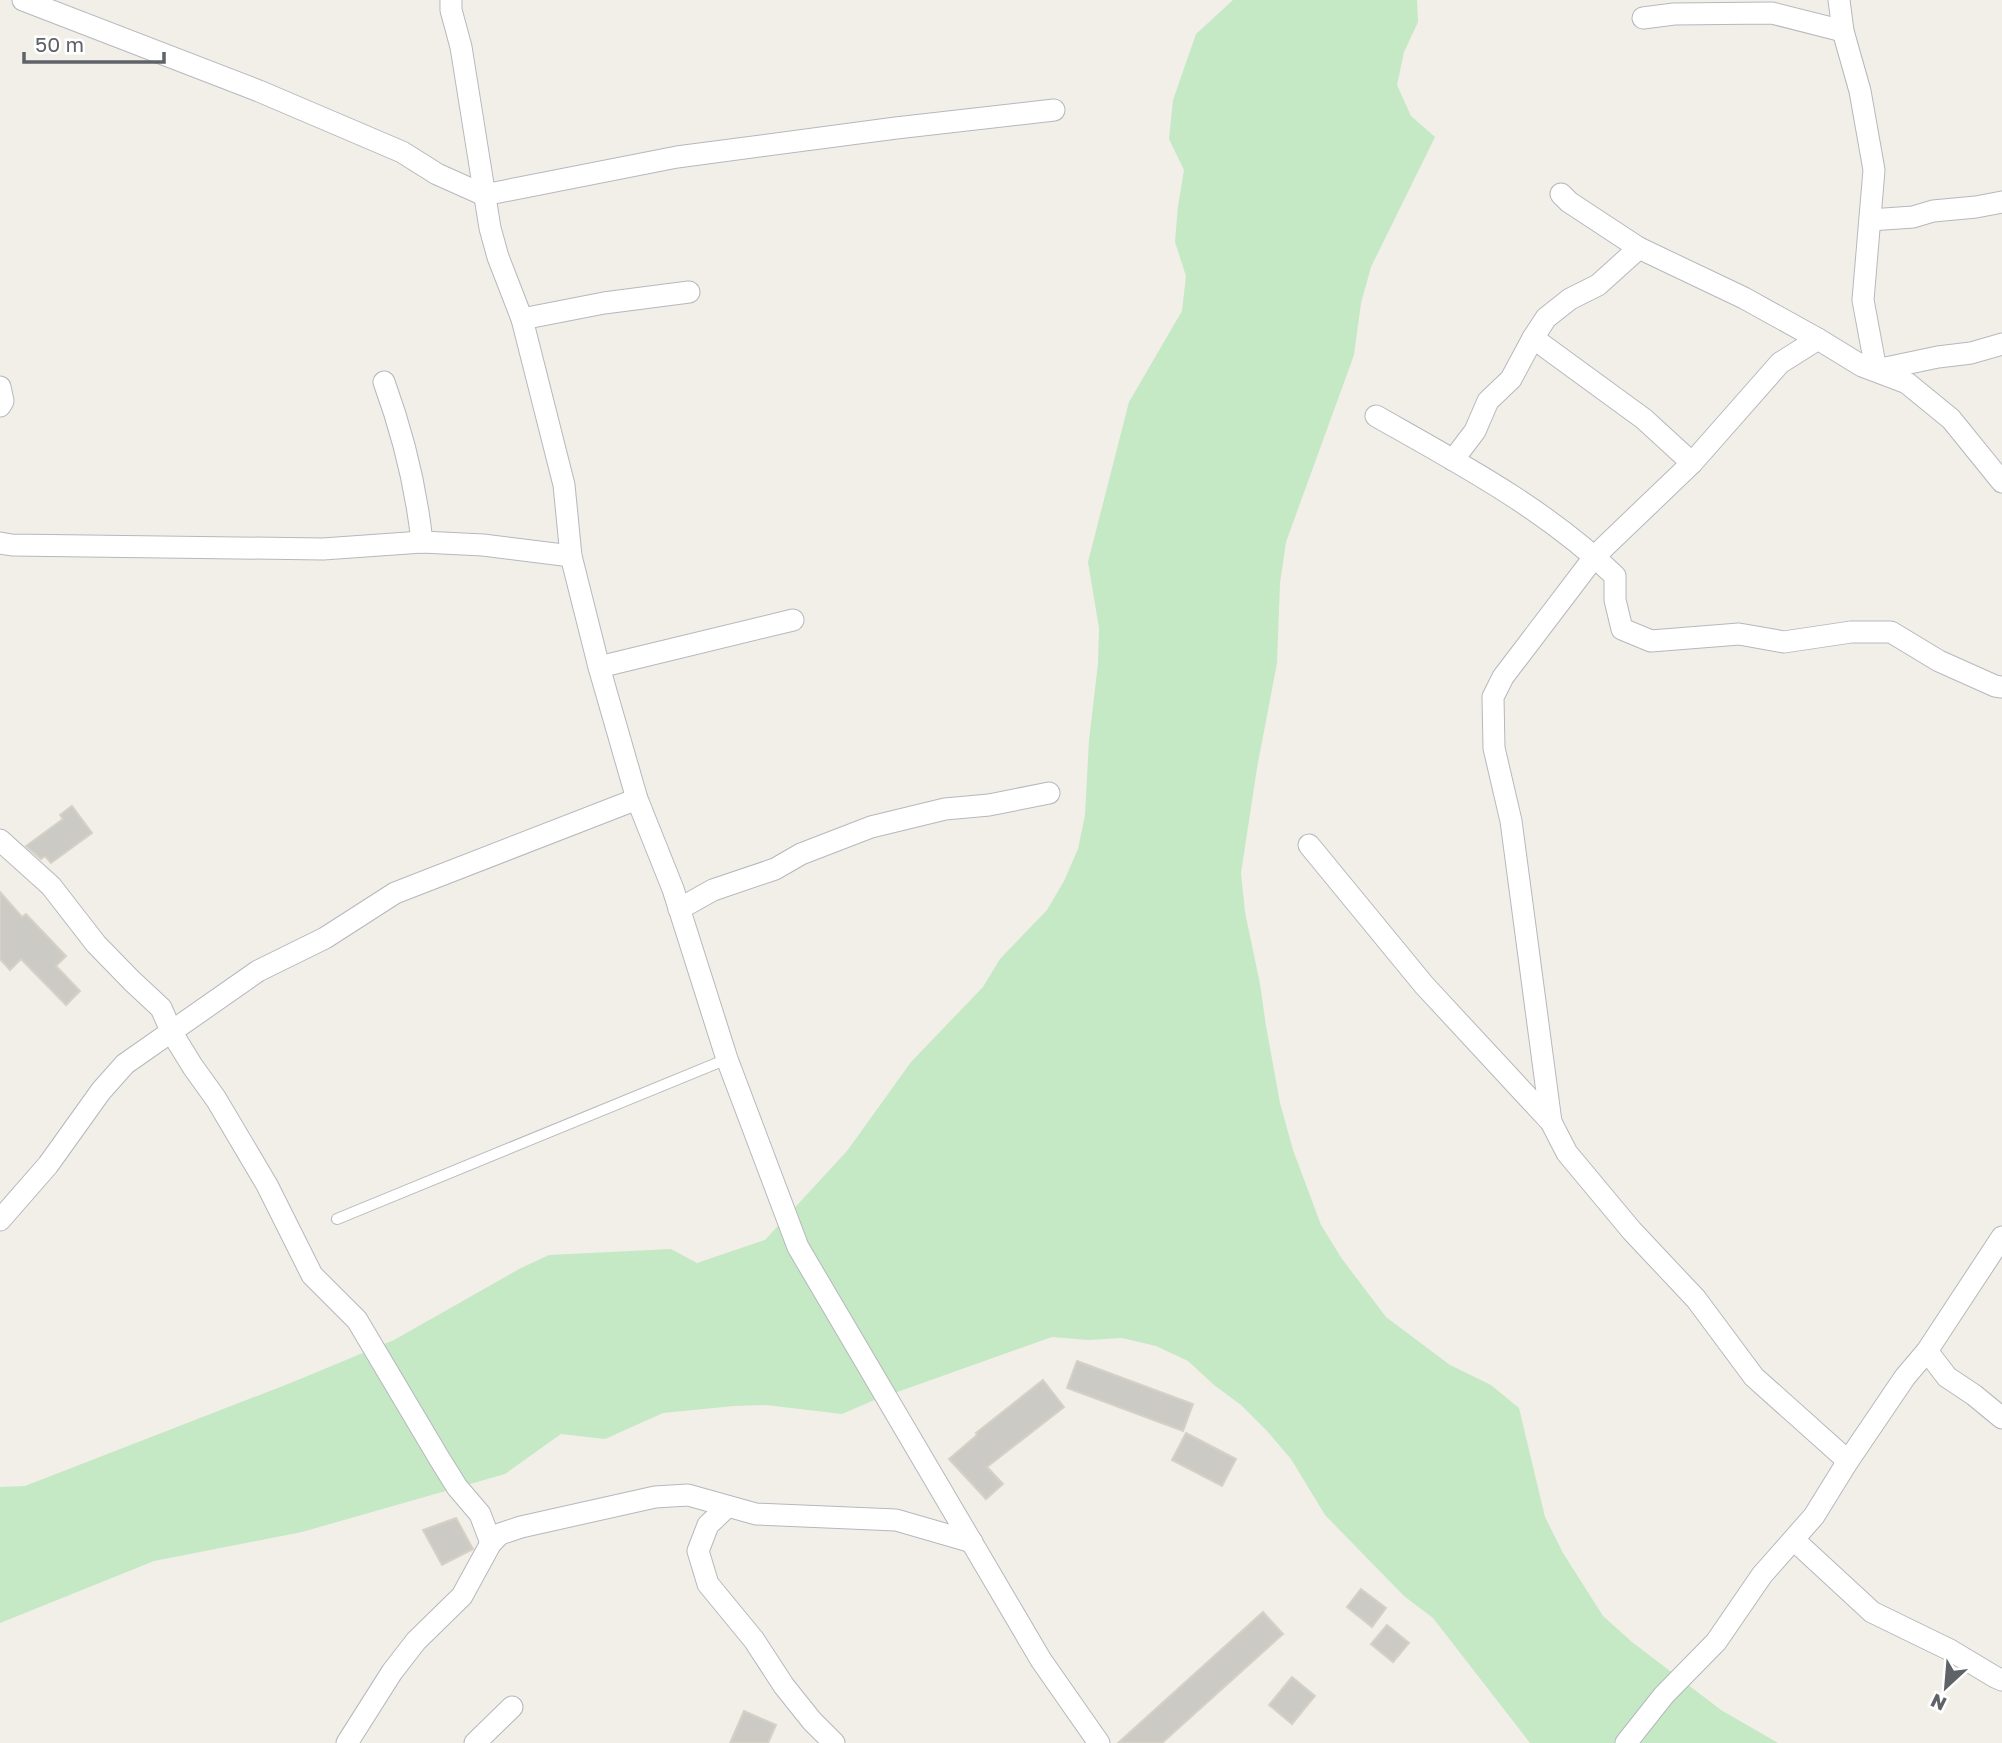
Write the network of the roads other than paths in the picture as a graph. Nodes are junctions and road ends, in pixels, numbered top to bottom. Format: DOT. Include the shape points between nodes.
graph roads {
  1 [pos="23,0"];
  2 [pos="451,0"];
  3 [pos="1839,0"];
  4 [pos="1643,18"];
  5 [pos="1843,31"];
  6 [pos="1054,110"];
  7 [pos="1562,194"];
  8 [pos="484,195"];
  9 [pos="2002,202"];
  10 [pos="1870,220"];
  11 [pos="1639,248"];
  12 [pos="689,292"];
  13 [pos="522,319"];
  14 [pos="1533,338"];
  15 [pos="1818,339"];
  16 [pos="2002,344"];
  17 [pos="1876,370"];
  18 [pos="384,382"];
  19 [pos="0,387"];
  20 [pos="0,406"];
  21 [pos="1376,416"];
  22 [pos="1453,460"];
  23 [pos="1692,463"];
  24 [pos="2002,482"];
  25 [pos="422,542"];
  26 [pos="0,543"];
  27 [pos="571,556"];
  28 [pos="1595,556"];
  29 [pos="793,620"];
  30 [pos="599,667"];
  31 [pos="2002,687"];
  32 [pos="1049,793"];
  33 [pos="637,799"];
  34 [pos="0,840"];
  35 [pos="1309,845"];
  36 [pos="679,909"];
  37 [pos="172,1033"];
  38 [pos="727,1059"];
  39 [pos="1551,1122"];
  40 [pos="337,1219"];
  41 [pos="0,1220"];
  42 [pos="2002,1237"];
  43 [pos="1927,1351"];
  44 [pos="2002,1418"];
  45 [pos="1848,1461"];
  46 [pos="727,1507"];
  47 [pos="1794,1540"];
  48 [pos="972,1542"];
  49 [pos="491,1543"];
  50 [pos="2002,1680"];
  51 [pos="512,1707"];
  52 [pos="347,1743"];
  53 [pos="475,1743"];
  54 [pos="834,1743"];
  55 [pos="1099,1743"];
  56 [pos="1626,1743"];
  1 -- 8 [label="street" via="259,91 402,152"];
  2 -- 8 [label="street"];
  3 -- 5 [label="street"];
  4 -- 5 [label="street" via="1772,13"];
  5 -- 10 [label="street" via="1860,91 1874,170"];
  6 -- 8 [label="street" via="677,157"];
  7 -- 11 [label="street"];
  8 -- 13 [label="street" via="498,257"];
  9 -- 10 [label="street"];
  10 -- 17 [label="street" via="1863,300"];
  11 -- 14 [label="street" via="1598,285 1546,318"];
  11 -- 15 [label="street"];
  12 -- 13 [label="street"];
  13 -- 27 [label="street" via="564,485"];
  14 -- 22 [label="street" via="1511,379 1488,401 1475,431"];
  14 -- 23 [label="street" via="1644,419"];
  15 -- 17 [label="street" via="1861,366"];
  15 -- 23 [label="street" via="1780,363"];
  16 -- 17 [label="street"];
  17 -- 24 [label="street" via="1907,383 1951,419"];
  18 -- 25 [label="street" via="404,445"];
  19 -- 20 [label="street"];
  21 -- 22 [label="street"];
  22 -- 28 [label="street" via="1515,497"];
  23 -- 28 [label="street"];
  25 -- 26 [label="street" via="323,549"];
  25 -- 27 [label="street"];
  27 -- 30 [label="street"];
  28 -- 31 [label="street" via="1615,576 1622,629 1651,641 1739,634 1784,642 1851,632 1891,632 1939,662"];
  28 -- 39 [label="street" via="1503,677 1493,697 1494,748 1511,821"];
  29 -- 30 [label="street"];
  30 -- 33 [label="street"];
  32 -- 36 [label="street" via="945,809 871,827 713,890"];
  33 -- 36 [label="street"];
  33 -- 37 [label="street" via="396,893 325,938 258,971"];
  34 -- 37 [label="street" via="51,886 96,944 161,1007"];
  35 -- 39 [label="street" via="1424,985"];
  36 -- 38 [label="street"];
  37 -- 41 [label="street" via="125,1064"];
  37 -- 49 [label="street" via="267,1185 312,1275 358,1320 457,1487 480,1514"];
  38 -- 40 [label="lane"];
  38 -- 48 [label="street" via="798,1247"];
  39 -- 45 [label="street" via="1567,1153 1696,1299 1754,1377"];
  42 -- 43 [label="street"];
  43 -- 44 [label="street" via="1947,1377"];
  43 -- 45 [label="street"];
  45 -- 47 [label="street"];
  46 -- 48 [label="street" via="756,1514 896,1520"];
  46 -- 49 [label="street" via="688,1495 655,1497 521,1527 500,1534"];
  46 -- 54 [label="street" via="708,1525 698,1551 708,1584 784,1686"];
  47 -- 50 [label="street" via="1872,1612"];
  47 -- 56 [label="street" via="1762,1575 1716,1642 1664,1695"];
  48 -- 55 [label="street" via="1041,1660"];
  49 -- 52 [label="street" via="462,1596 400,1661"];
  51 -- 53 [label="street"];
}
